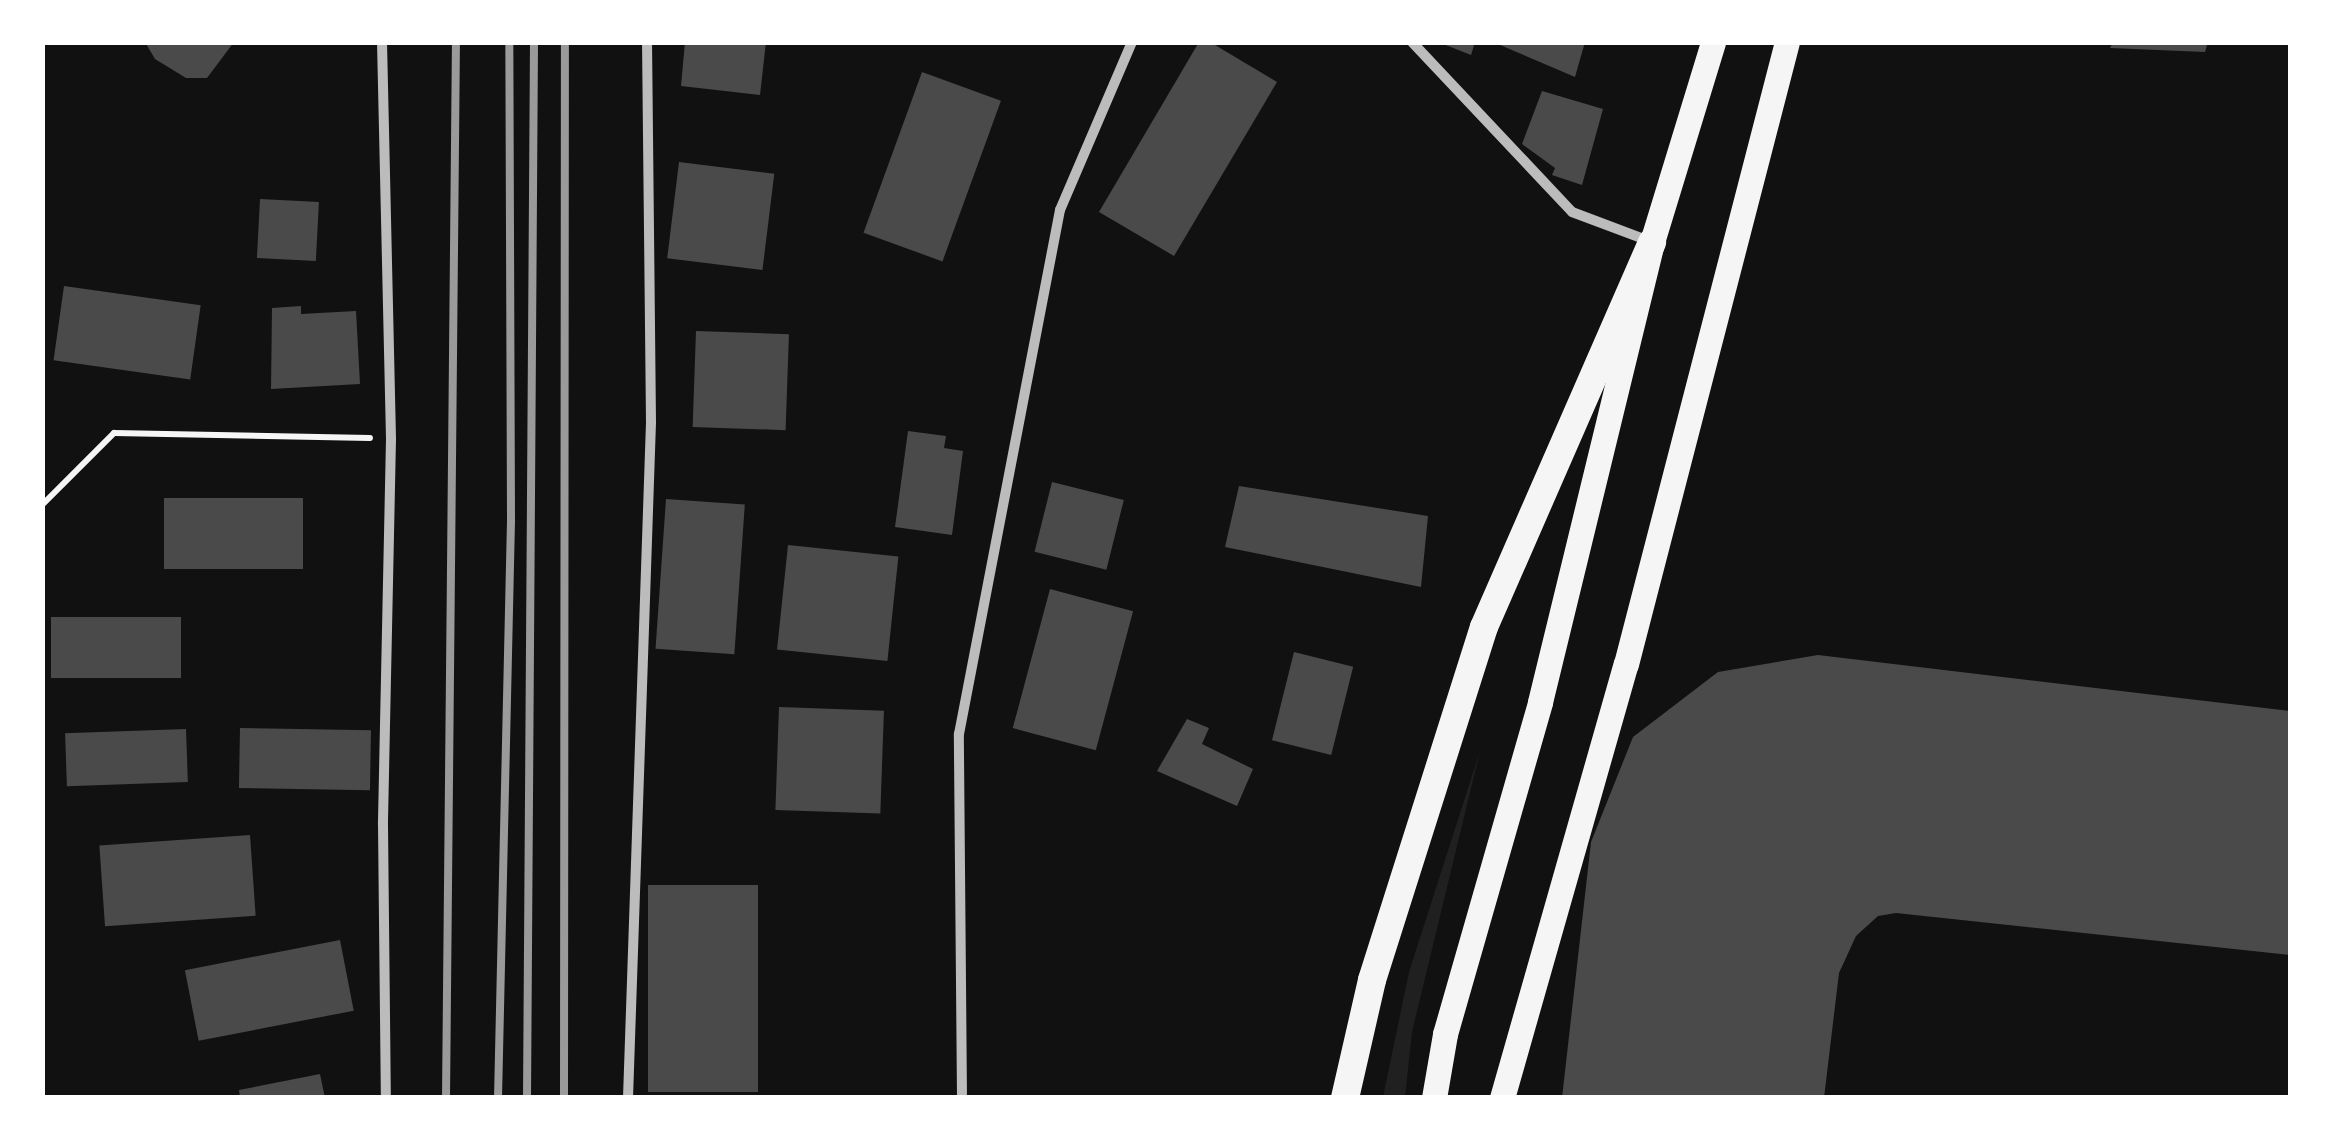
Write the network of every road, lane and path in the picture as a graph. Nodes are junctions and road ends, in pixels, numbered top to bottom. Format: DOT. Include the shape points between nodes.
graph roads {
  1 [pos="382,42"];
  2 [pos="647,42"];
  3 [pos="1132,42"];
  4 [pos="1412,42"];
  5 [pos="1714,42"];
  6 [pos="1787,42"];
  7 [pos="1652,242"];
  8 [pos="391,439"];
  9 [pos="42,505"];
  10 [pos="386,1098"];
  11 [pos="628,1098"];
  12 [pos="962,1098"];
  13 [pos="1345,1098"];
  14 [pos="1434,1098"];
  15 [pos="1502,1098"];
  1 -- 8 [label="street"];
  2 -- 11 [label="street" via="651,422"];
  3 -- 12 [label="street" via="1060,210 959,734"];
  4 -- 7 [label="street" via="1572,212"];
  5 -- 7 [label="main road"];
  6 -- 15 [label="main road" via="1626,664"];
  7 -- 13 [label="highway" via="1484,628 1372,980"];
  7 -- 14 [label="main road"];
  8 -- 9 [label="path" via="114,433"];
  8 -- 10 [label="street" via="383,826"];
}
